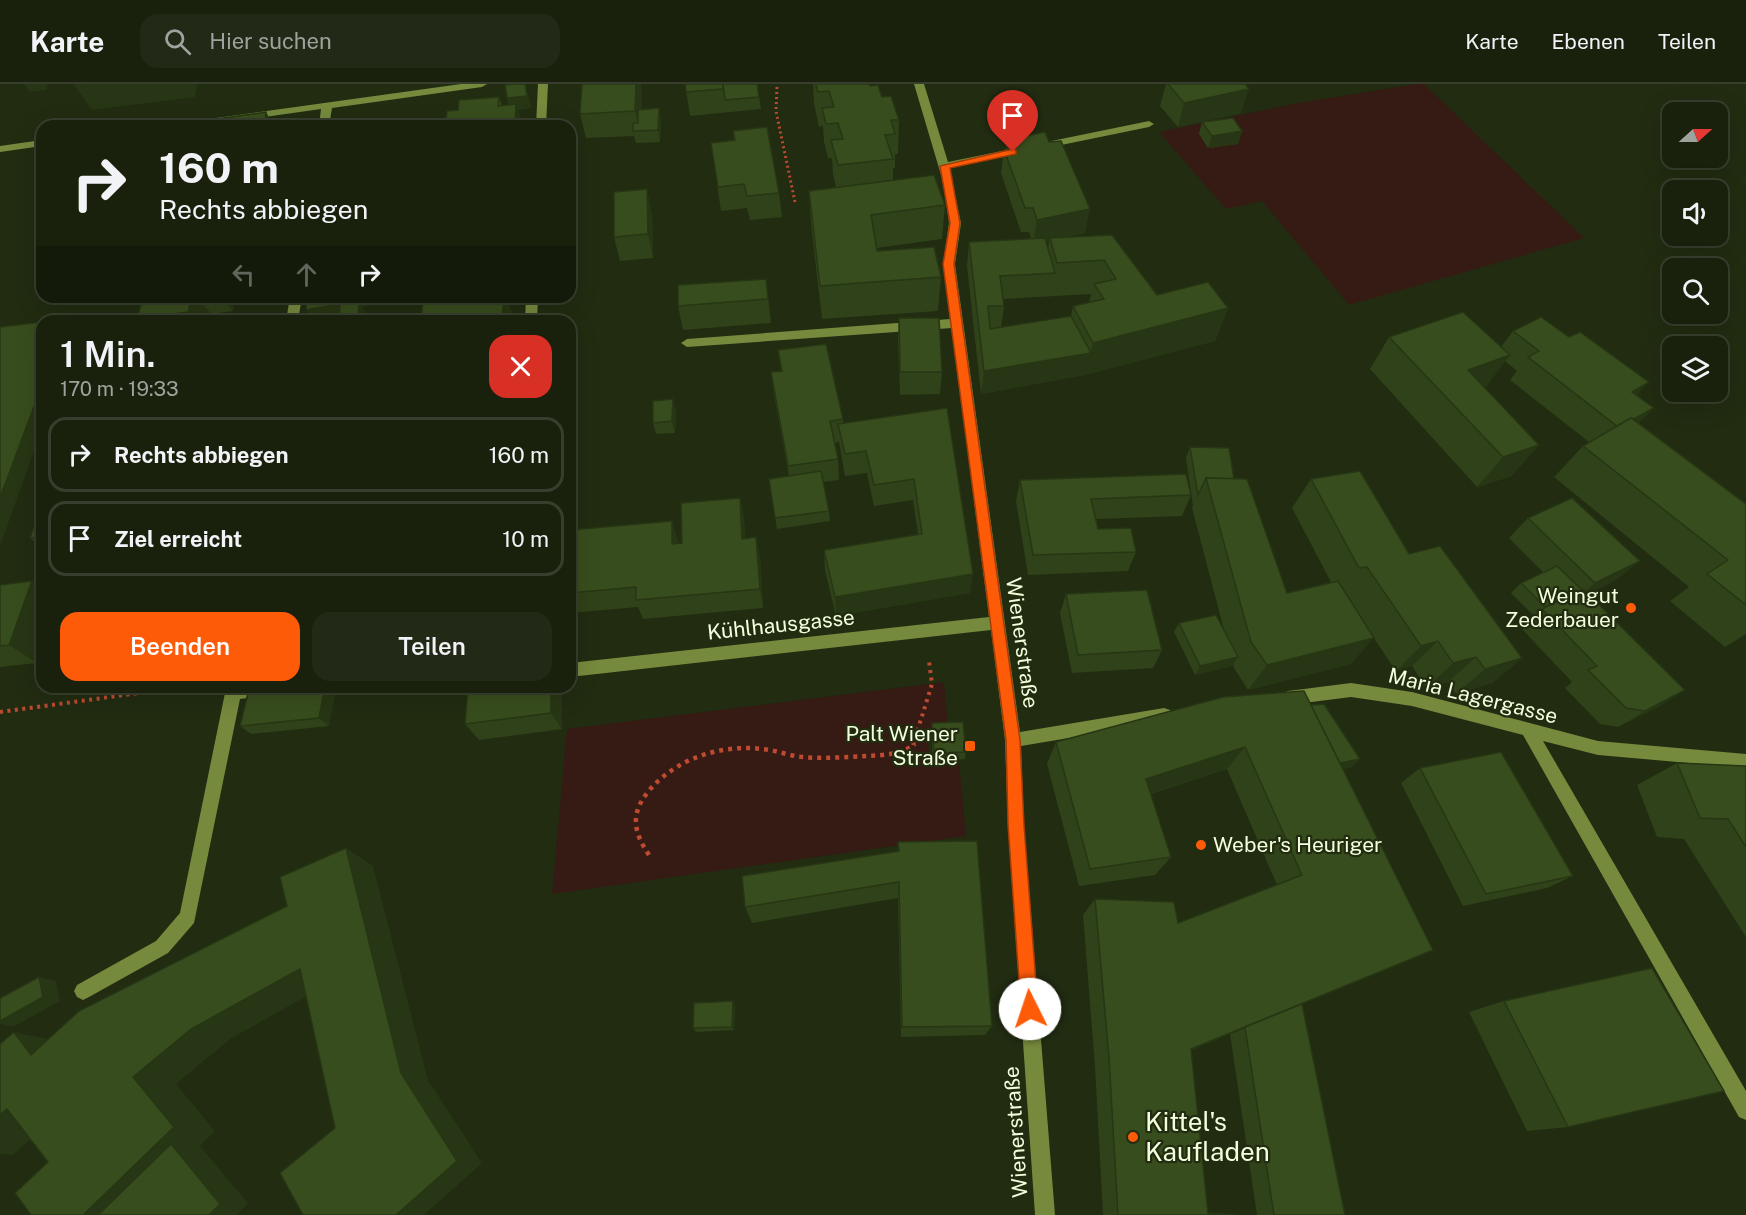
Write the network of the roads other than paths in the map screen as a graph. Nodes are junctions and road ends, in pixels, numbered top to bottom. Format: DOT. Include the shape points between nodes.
graph roads {
  1 [pos="482,84"];
  2 [pos="543,84"];
  3 [pos="919,84"];
  4 [pos="384,86"];
  5 [pos="384,98"];
  6 [pos="327,106"];
  7 [pos="224,120"];
  8 [pos="325,120"];
  9 [pos="541,120"];
  10 [pos="1149,124"];
  11 [pos="36,144"];
  12 [pos="0,149"];
  13 [pos="945,166"];
  14 [pos="957,323"];
  15 [pos="687,343"];
  16 [pos="996,623"];
  17 [pos="576,669"];
  18 [pos="230,693"];
  19 [pos="1274,700"];
  20 [pos="1184,711"];
  21 [pos="1528,730"];
  22 [pos="1013,740"];
  23 [pos="1746,761"];
  24 [pos="83,991"];
  25 [pos="1746,1110"];
  26 [pos="1045,1215"];
  1 -- 5 [label="street"];
  2 -- 9 [label="street"];
  3 -- 13 [label="street, Wienerstraße"];
  4 -- 5 [label="street"];
  5 -- 6 [label="street"];
  6 -- 7 [label="street"];
  6 -- 8 [label="street"];
  10 -- 13 [label="street"];
  11 -- 12 [label="street"];
  13 -- 14 [label="street, Wienerstraße" via="955,223 948,264"];
  14 -- 15 [label="street"];
  14 -- 16 [label="street, Wienerstraße"];
  16 -- 17 [label="street, Kühlhausgasse"];
  16 -- 22 [label="street, Wienerstraße"];
  18 -- 24 [label="street" via="188,917 162,947"];
  19 -- 21 [label="street, Maria Lagergasse" via="1351,690 1412,699"];
  20 -- 22 [label="street"];
  21 -- 23 [label="street, Maria Lagergasse" via="1598,748"];
  21 -- 25 [label="street"];
  22 -- 26 [label="street, Wienerstraße"];
}
